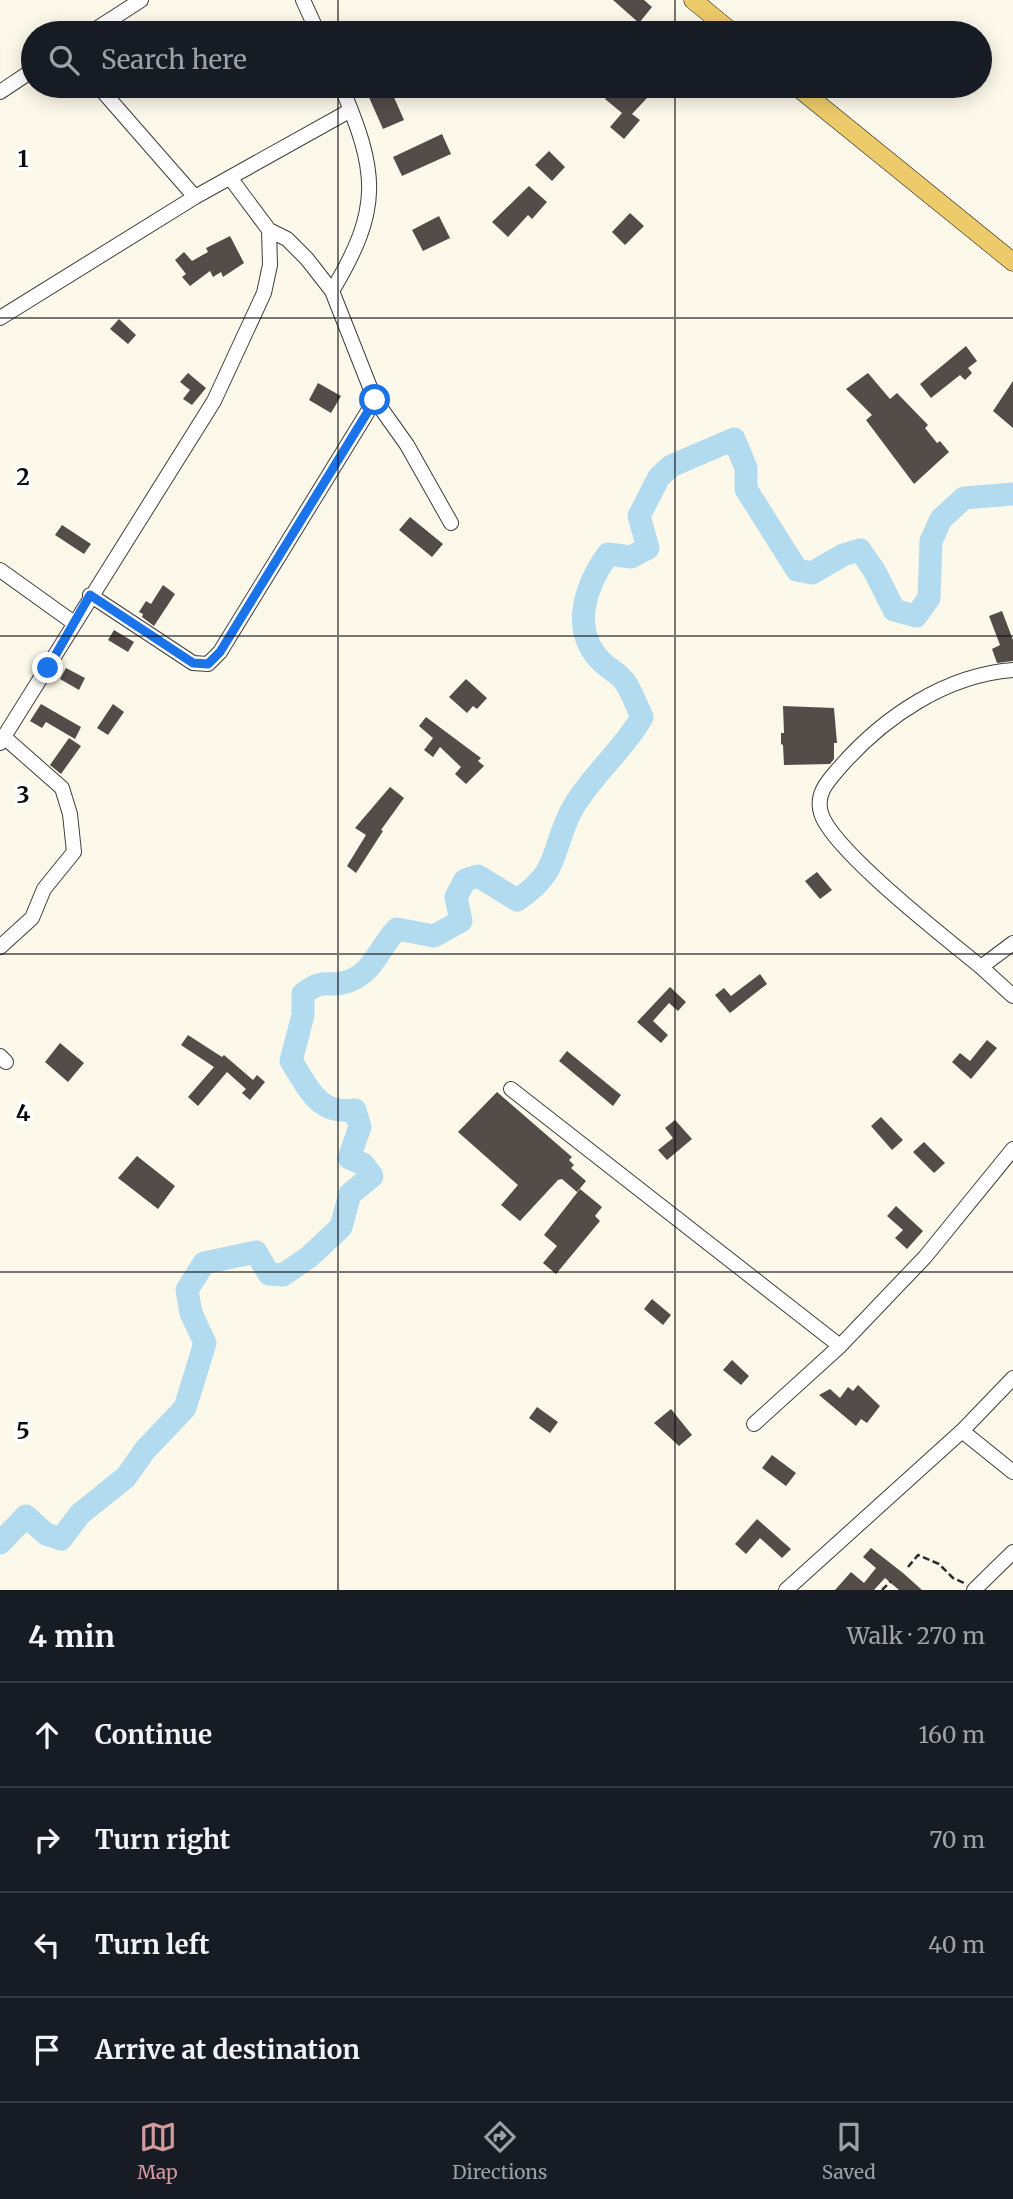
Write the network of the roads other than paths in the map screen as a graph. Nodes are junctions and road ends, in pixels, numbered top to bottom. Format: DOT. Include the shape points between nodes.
graph roads {
  1 [pos="140,0"];
  2 [pos="303,0"];
  3 [pos="693,0"];
  4 [pos="108,21"];
  5 [pos="313,21"];
  6 [pos="718,21"];
  7 [pos="21,78"];
  8 [pos="0,92"];
  9 [pos="108,98"];
  10 [pos="346,98"];
  11 [pos="811,98"];
  12 [pos="351,110"];
  13 [pos="231,179"];
  14 [pos="195,198"];
  15 [pos="269,230"];
  16 [pos="1013,262"];
  17 [pos="332,291"];
  18 [pos="1,315"];
  19 [pos="375,400"];
  20 [pos="451,523"];
  21 [pos="0,570"];
  22 [pos="90,595"];
  23 [pos="74,623"];
  24 [pos="1013,670"];
  25 [pos="2,740"];
  26 [pos="1013,943"];
  27 [pos="0,947"];
  28 [pos="981,967"];
  29 [pos="1013,996"];
  30 [pos="511,1089"];
  31 [pos="1013,1149"];
  32 [pos="840,1346"];
  33 [pos="1013,1378"];
  34 [pos="754,1424"];
  35 [pos="962,1431"];
  36 [pos="1013,1472"];
  37 [pos="1013,1552"];
  38 [pos="974,1588"];
  39 [pos="786,1590"];
  1 -- 4 [label="street"];
  2 -- 5 [label="street"];
  3 -- 6 [label="main road"];
  7 -- 8 [label="street"];
  9 -- 14 [label="street"];
  10 -- 12 [label="street"];
  11 -- 16 [label="main road"];
  12 -- 13 [label="street"];
  12 -- 17 [label="street" via="370,176 371,198 354,251"];
  13 -- 14 [label="street"];
  13 -- 15 [label="street"];
  14 -- 18 [label="street"];
  15 -- 17 [label="street" via="307,259"];
  15 -- 22 [label="street" via="270,265 264,293 240,348 214,401"];
  17 -- 19 [label="street"];
  19 -- 20 [label="street"];
  19 -- 22 [label="street" via="220,652 208,664 193,663"];
  21 -- 23 [label="street"];
  22 -- 23 [label="street"];
  23 -- 25 [label="street"];
  24 -- 28 [label="street" via="975,675 901,713 869,735 828,782 819,800 821,815 867,870"];
  25 -- 27 [label="street" via="62,788 75,847 44,889 35,914"];
  26 -- 28 [label="street"];
  28 -- 29 [label="street"];
  30 -- 32 [label="street"];
  31 -- 32 [label="street" via="925,1257"];
  32 -- 34 [label="street"];
  33 -- 35 [label="street"];
  35 -- 36 [label="street"];
  35 -- 39 [label="street"];
  37 -- 38 [label="street"];
}
